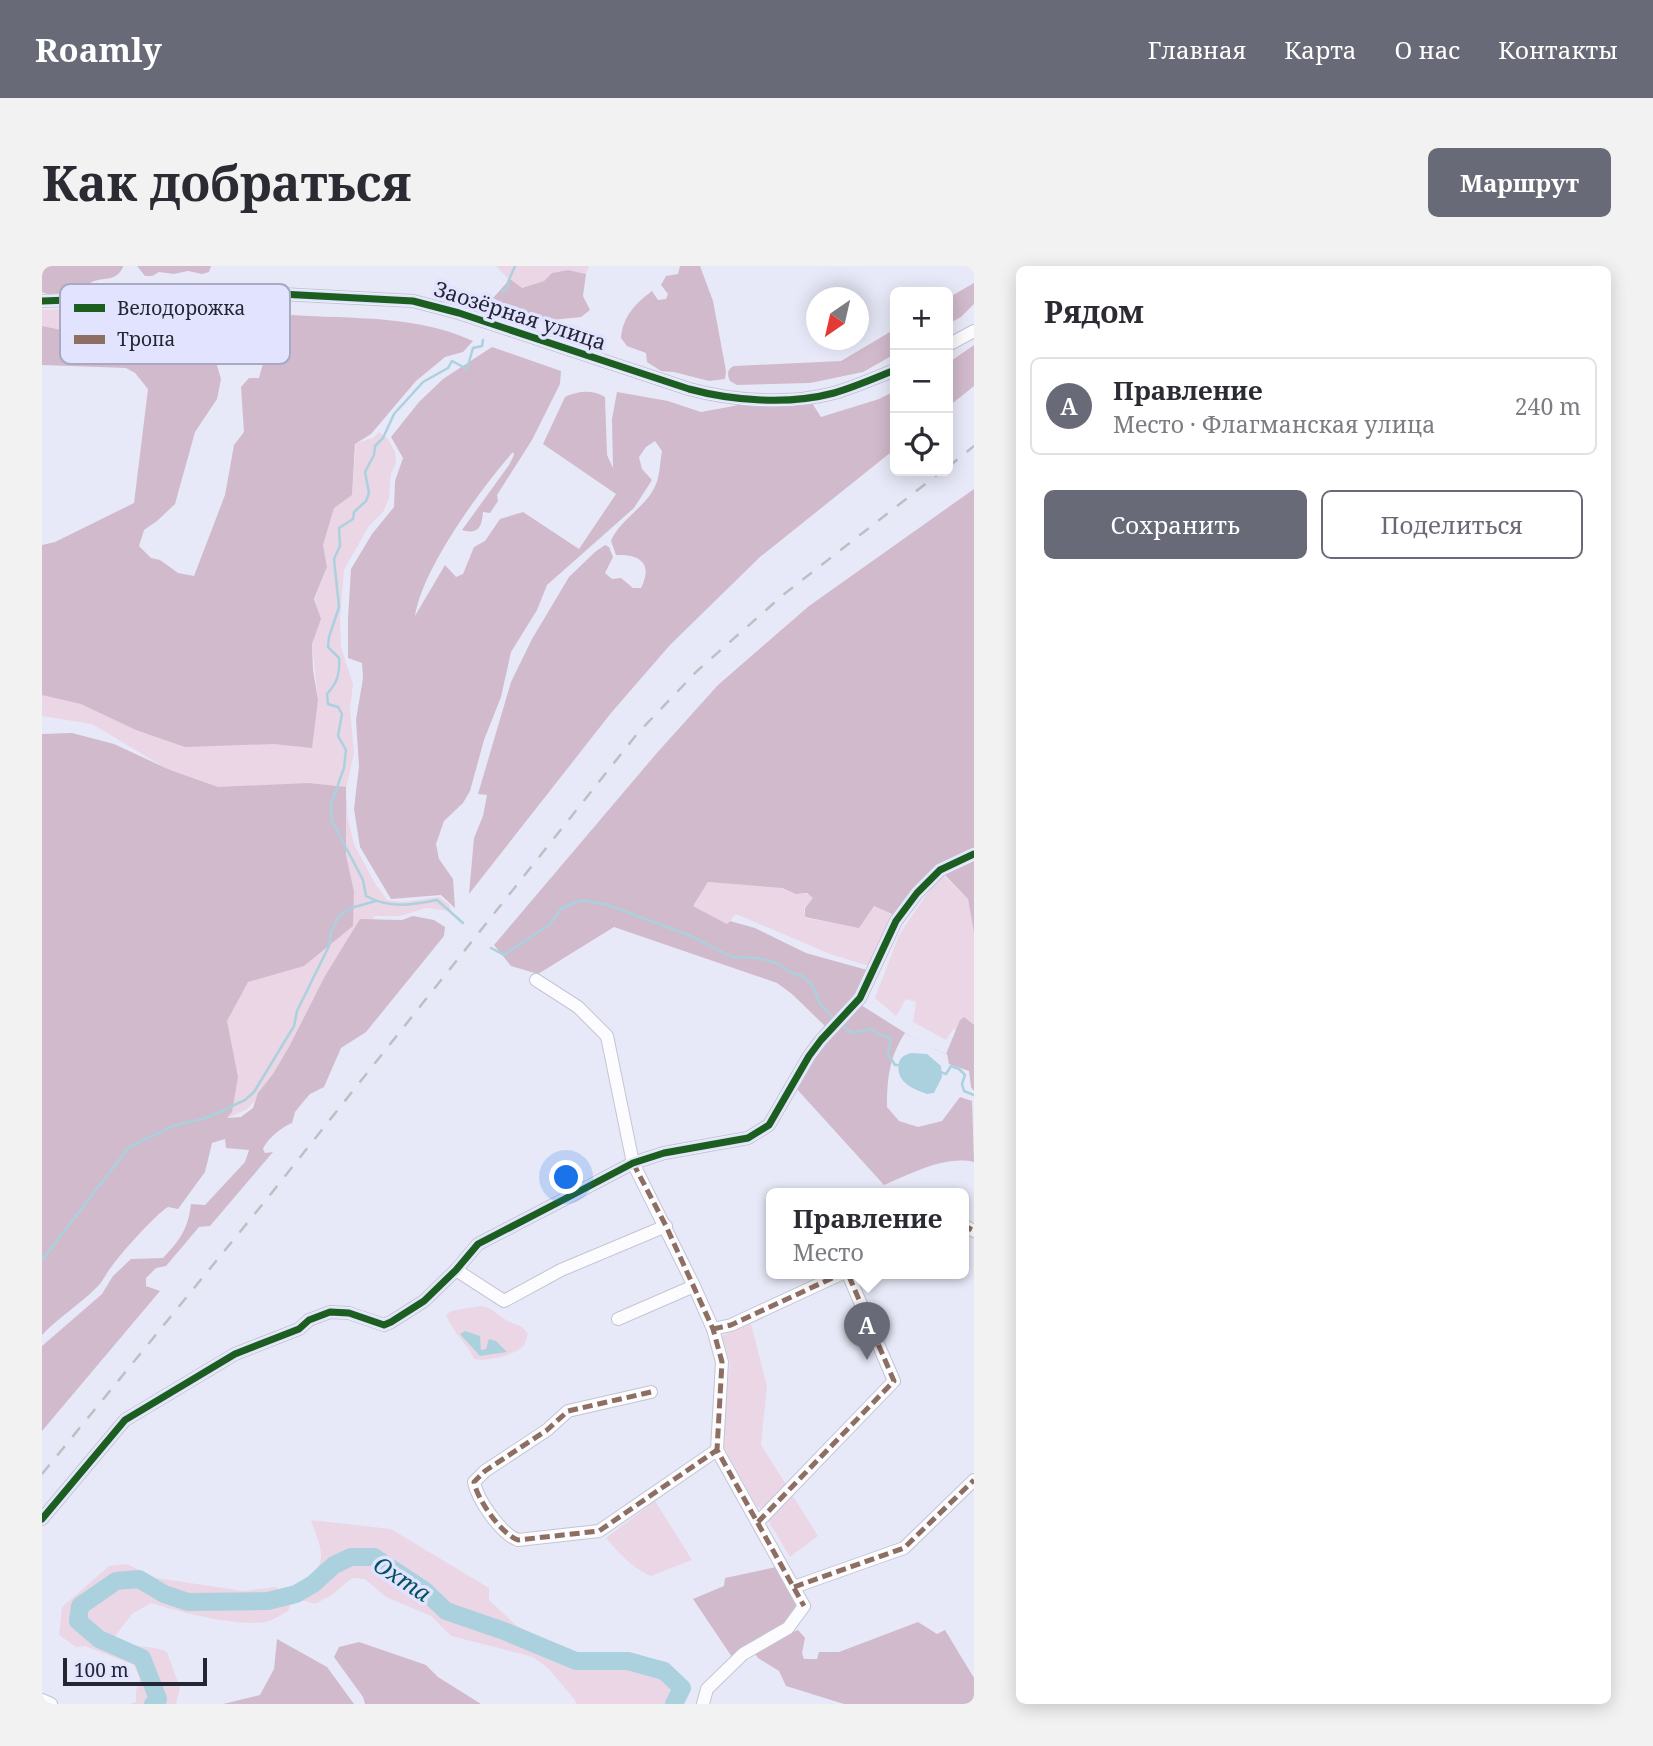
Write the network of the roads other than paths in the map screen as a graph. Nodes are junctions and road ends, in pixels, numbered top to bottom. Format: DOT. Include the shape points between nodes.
graph roads {
  1 [pos="290,294"];
  2 [pos="60,300"];
  3 [pos="42,301"];
  4 [pos="974,331"];
  5 [pos="953,342"];
  6 [pos="890,372"];
  7 [pos="974,854"];
  8 [pos="536,980"];
  9 [pos="633,1163"];
  10 [pos="666,1226"];
  11 [pos="456,1270"];
  12 [pos="830,1279"];
  13 [pos="850,1279"];
  14 [pos="694,1286"];
  15 [pos="618,1320"];
  16 [pos="713,1329"];
  17 [pos="651,1391"];
  18 [pos="717,1450"];
  19 [pos="974,1480"];
  20 [pos="42,1519"];
  21 [pos="758,1522"];
  22 [pos="794,1587"];
  23 [pos="42,1700"];
  24 [pos="703,1702"];
  25 [pos="51,1704"];
  1 -- 6 [label="street, Заозёрная улица" via="413,301 709,395 788,399 832,393"];
  2 -- 3 [label="street, Заозёрная улица"];
  4 -- 5 [label="street"];
  7 -- 9 [label="street" via="940,870 917,893 896,921 860,998 809,1056 769,1125 748,1138"];
  8 -- 9 [label="street" via="578,1007 607,1036"];
  9 -- 10 [label="street"];
  9 -- 11 [label="street" via="478,1244"];
  10 -- 11 [label="street" via="561,1270 504,1301"];
  10 -- 14 [label="street"];
  11 -- 20 [label="street" via="424,1301 391,1322 374,1323 341,1311 316,1317 299,1329 235,1354 149,1404 125,1420"];
  12 -- 16 [label="street"];
  13 -- 21 [label="street" via="894,1381"];
  14 -- 15 [label="street"];
  14 -- 16 [label="street"];
  16 -- 18 [label="street" via="722,1362"];
  17 -- 18 [label="street" via="568,1411 474,1482 476,1493 509,1537 518,1540 599,1531"];
  18 -- 21 [label="street"];
  19 -- 22 [label="street" via="904,1548"];
  21 -- 22 [label="street"];
  22 -- 24 [label="street" via="804,1606 788,1628 743,1654 707,1689"];
  23 -- 25 [label="street"];
}
